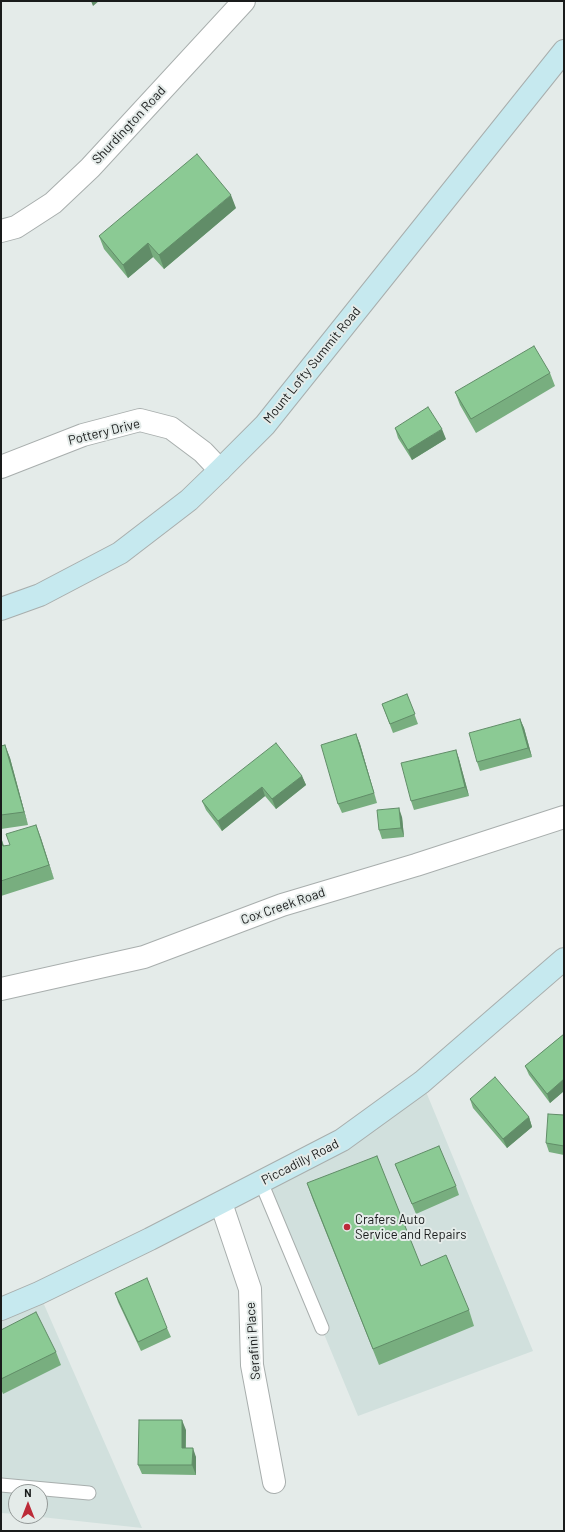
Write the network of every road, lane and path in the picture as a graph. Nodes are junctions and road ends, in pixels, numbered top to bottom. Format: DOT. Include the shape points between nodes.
graph roads {
  1 [pos="244,1"];
  2 [pos="564,51"];
  3 [pos="1,231"];
  4 [pos="1,467"];
  5 [pos="220,470"];
  6 [pos="1,609"];
  7 [pos="564,817"];
  8 [pos="564,959"];
  9 [pos="1,989"];
  10 [pos="261,1182"];
  11 [pos="221,1203"];
  12 [pos="1,1309"];
  13 [pos="322,1328"];
  14 [pos="274,1482"];
  15 [pos="1,1485"];
  16 [pos="89,1493"];
  1 -- 3 [label="street, Shurdington Road" via="90,168 54,203 16,227"];
  2 -- 5 [label="main road, Mount Lofty Summit Road" via="265,424"];
  4 -- 5 [label="street, Pottery Drive" via="83,435 140,420 171,428 203,452"];
  5 -- 6 [label="main road, Mount Lofty Summit Road" via="189,500 120,553 40,595"];
  7 -- 9 [label="street, Cox Creek Road" via="282,905 144,957"];
  8 -- 10 [label="main road, Piccadilly Road" via="422,1082 342,1140"];
  10 -- 11 [label="main road, Piccadilly Road"];
  10 -- 13 [label="lane"];
  11 -- 12 [label="main road, Piccadilly Road" via="39,1293"];
  11 -- 14 [label="street, Serafini Place" via="250,1289 252,1365"];
  15 -- 16 [label="lane"];
}
